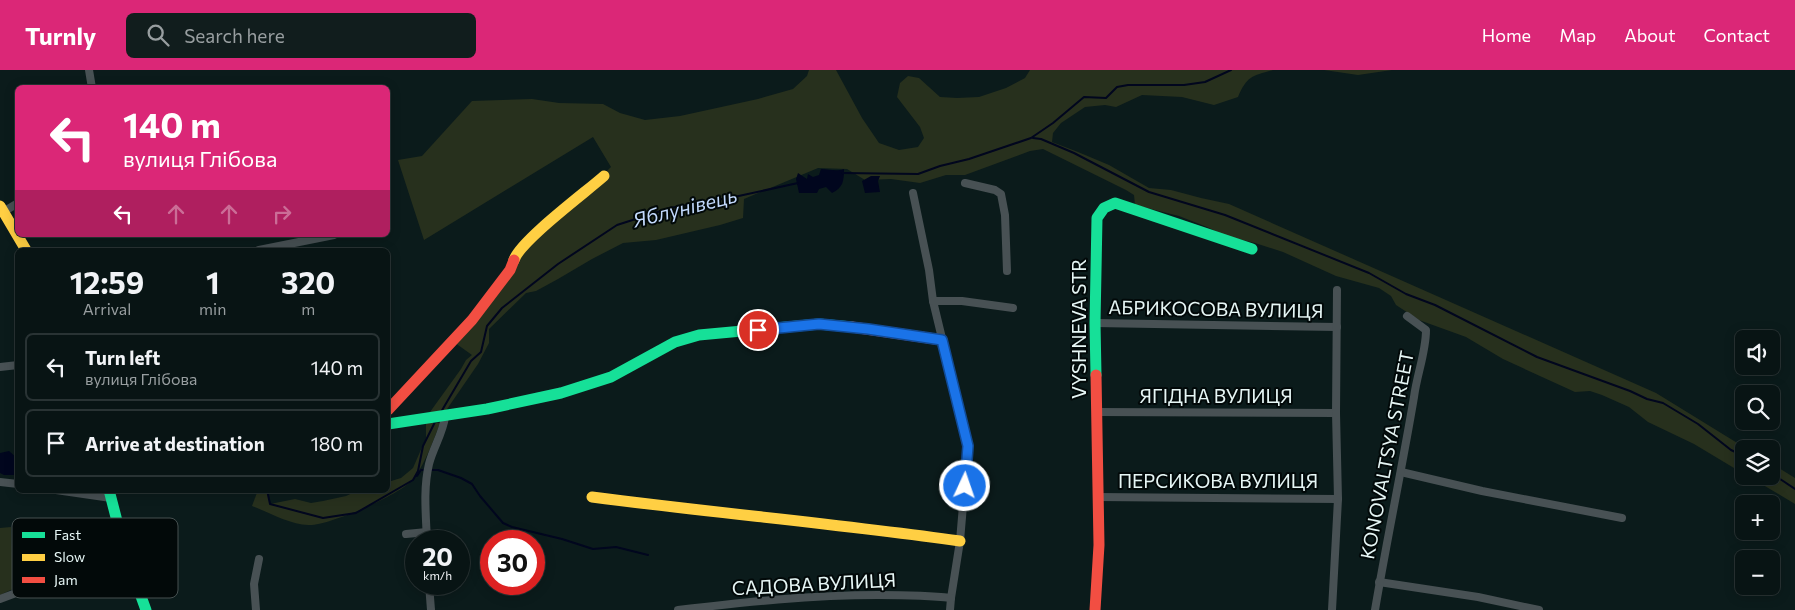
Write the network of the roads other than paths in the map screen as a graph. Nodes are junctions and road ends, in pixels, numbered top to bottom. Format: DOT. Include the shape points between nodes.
graph roads {
  1 [pos="89,70"];
  2 [pos="92,85"];
  3 [pos="604,176"];
  4 [pos="965,183"];
  5 [pos="913,193"];
  6 [pos="15,204"];
  7 [pos="2,209"];
  8 [pos="15,231"];
  9 [pos="18,237"];
  10 [pos="324,237"];
  11 [pos="25,248"];
  12 [pos="268,248"];
  13 [pos="1252,249"];
  14 [pos="1008,272"];
  15 [pos="1337,290"];
  16 [pos="933,301"];
  17 [pos="1013,308"];
  18 [pos="1407,316"];
  19 [pos="1095,324"];
  20 [pos="1337,327"];
  21 [pos="942,340"];
  22 [pos="15,365"];
  23 [pos="0,366"];
  24 [pos="390,408"];
  25 [pos="1096,412"];
  26 [pos="1336,413"];
  27 [pos="443,417"];
  28 [pos="390,424"];
  29 [pos="1401,472"];
  30 [pos="0,482"];
  31 [pos="15,484"];
  32 [pos="96,493"];
  33 [pos="110,494"];
  34 [pos="592,497"];
  35 [pos="1097,497"];
  36 [pos="1338,499"];
  37 [pos="116,518"];
  38 [pos="1622,518"];
  39 [pos="427,530"];
  40 [pos="960,541"];
  41 [pos="259,559"];
  42 [pos="1379,582"];
  43 [pos="12,594"];
  44 [pos="430,595"];
  45 [pos="142,598"];
  46 [pos="951,598"];
  47 [pos="0,599"];
  48 [pos="146,610"];
  49 [pos="256,610"];
  50 [pos="431,610"];
  51 [pos="678,610"];
  52 [pos="950,610"];
  53 [pos="1095,610"];
  54 [pos="1332,610"];
  55 [pos="1374,610"];
  56 [pos="1539,610"];
  1 -- 2 [label="street"];
  3 -- 24 [label="street" via="516,253 510,270 472,320"];
  4 -- 14 [label="street" via="1001,194"];
  5 -- 16 [label="street"];
  6 -- 7 [label="street"];
  7 -- 8 [label="street"];
  9 -- 11 [label="street"];
  10 -- 12 [label="street"];
  13 -- 19 [label="street, VYSHNEVA STR" via="1115,203 1108,205 1097,218"];
  15 -- 20 [label="street"];
  16 -- 17 [label="street" via="962,301"];
  16 -- 21 [label="street"];
  18 -- 29 [label="street, KONOVALTSYA STREET" via="1426,330 1426,342 1417,375"];
  19 -- 20 [label="street, АБРИКОСОВА ВУЛИЦЯ"];
  19 -- 25 [label="street, VYSHNEVA STR"];
  20 -- 26 [label="street"];
  21 -- 27 [label="street" via="819,324 699,335 662,347 615,375 584,386 501,407"];
  21 -- 40 [label="street" via="968,446"];
  22 -- 23 [label="street"];
  25 -- 26 [label="street, ЯГІДНА ВУЛИЦЯ"];
  25 -- 35 [label="street, VYSHNEVA STR"];
  26 -- 36 [label="street"];
  27 -- 28 [label="street"];
  27 -- 39 [label="street" via="444,425 427,477"];
  29 -- 38 [label="street"];
  29 -- 42 [label="street, KONOVALTSYA STREET"];
  30 -- 31 [label="street"];
  32 -- 33 [label="street"];
  33 -- 37 [label="street"];
  34 -- 40 [label="street"];
  35 -- 36 [label="street, ПЕРСИКОВА ВУЛИЦЯ"];
  35 -- 53 [label="street, VYSHNEVA STR" via="1099,545"];
  36 -- 54 [label="street"];
  40 -- 46 [label="street"];
  41 -- 49 [label="street" via="254,584"];
  42 -- 55 [label="street, KONOVALTSYA STREET"];
  42 -- 56 [label="street"];
  43 -- 47 [label="street"];
  44 -- 50 [label="street"];
  45 -- 48 [label="street"];
  46 -- 51 [label="street, САДОВА ВУЛИЦЯ" via="844,595"];
  46 -- 52 [label="street"];
}
